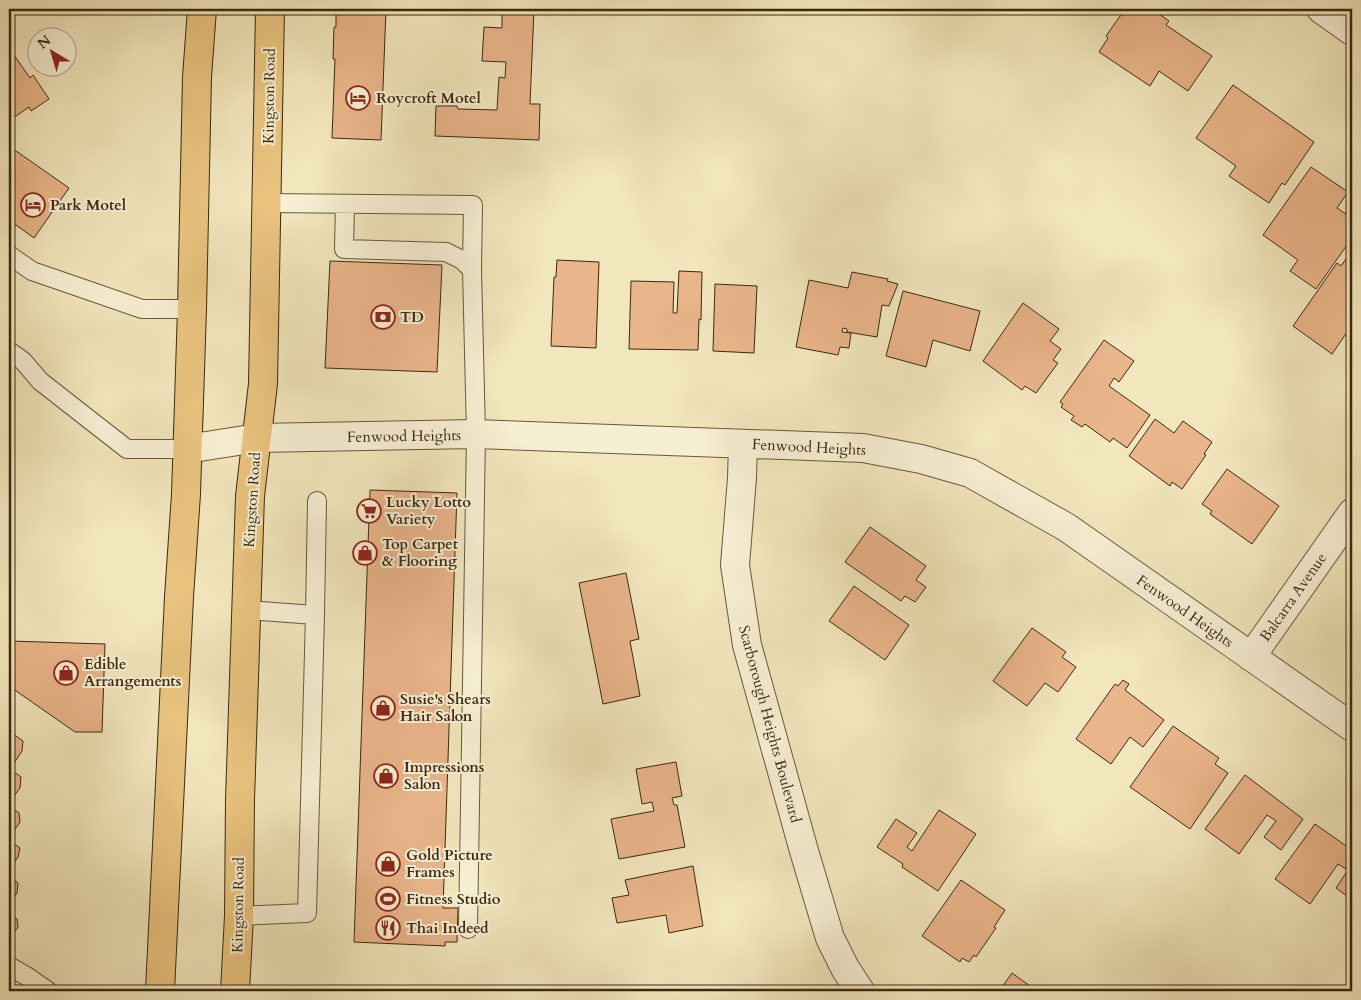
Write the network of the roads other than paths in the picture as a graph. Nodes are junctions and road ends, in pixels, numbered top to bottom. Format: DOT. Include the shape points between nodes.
graph roads {
  1 [pos="202,9"];
  2 [pos="270,9"];
  3 [pos="1321,9"];
  4 [pos="1352,31"];
  5 [pos="266,203"];
  6 [pos="345,204"];
  7 [pos="9,255"];
  8 [pos="472,270"];
  9 [pos="192,310"];
  10 [pos="9,352"];
  11 [pos="476,434"];
  12 [pos="257,438"];
  13 [pos="743,444"];
  14 [pos="187,449"];
  15 [pos="317,501"];
  16 [pos="1352,513"];
  17 [pos="246,610"];
  18 [pos="315,616"];
  19 [pos="1251,657"];
  20 [pos="1352,727"];
  21 [pos="239,916"];
  22 [pos="468,929"];
  23 [pos="9,966"];
  24 [pos="48,991"];
  25 [pos="160,991"];
  26 [pos="236,991"];
  27 [pos="860,991"];
  1 -- 9 [label="main road" via="196,77"];
  2 -- 5 [label="main road, Kingston Road"];
  3 -- 4 [label="street"];
  5 -- 6 [label="lane"];
  5 -- 12 [label="main road, Kingston Road" via="263,384"];
  6 -- 8 [label="lane" via="344,249 446,252 462,260"];
  6 -- 8 [label="lane" via="473,205"];
  7 -- 9 [label="lane" via="32,271 142,309"];
  8 -- 11 [label="lane"];
  9 -- 14 [label="main road"];
  10 -- 14 [label="lane" via="23,361 40,381 127,449"];
  11 -- 12 [label="street, Fenwood Heights"];
  11 -- 13 [label="street, Fenwood Heights"];
  11 -- 22 [label="lane"];
  12 -- 14 [label="street, Fenwood Heights"];
  12 -- 17 [label="main road, Kingston Road" via="250,496"];
  13 -- 19 [label="street, Fenwood Heights" via="863,448 970,473 1066,527"];
  13 -- 27 [label="street, Scarborough Heights Boulevard" via="735,565 747,645 830,938"];
  14 -- 25 [label="main road"];
  15 -- 18 [label="lane"];
  16 -- 19 [label="street, Balcarra Avenue"];
  17 -- 18 [label="lane"];
  17 -- 21 [label="main road, Kingston Road"];
  18 -- 21 [label="lane" via="307,913"];
  19 -- 20 [label="street, Fenwood Heights"];
  21 -- 26 [label="main road, Kingston Road"];
  23 -- 24 [label="lane"];
}
